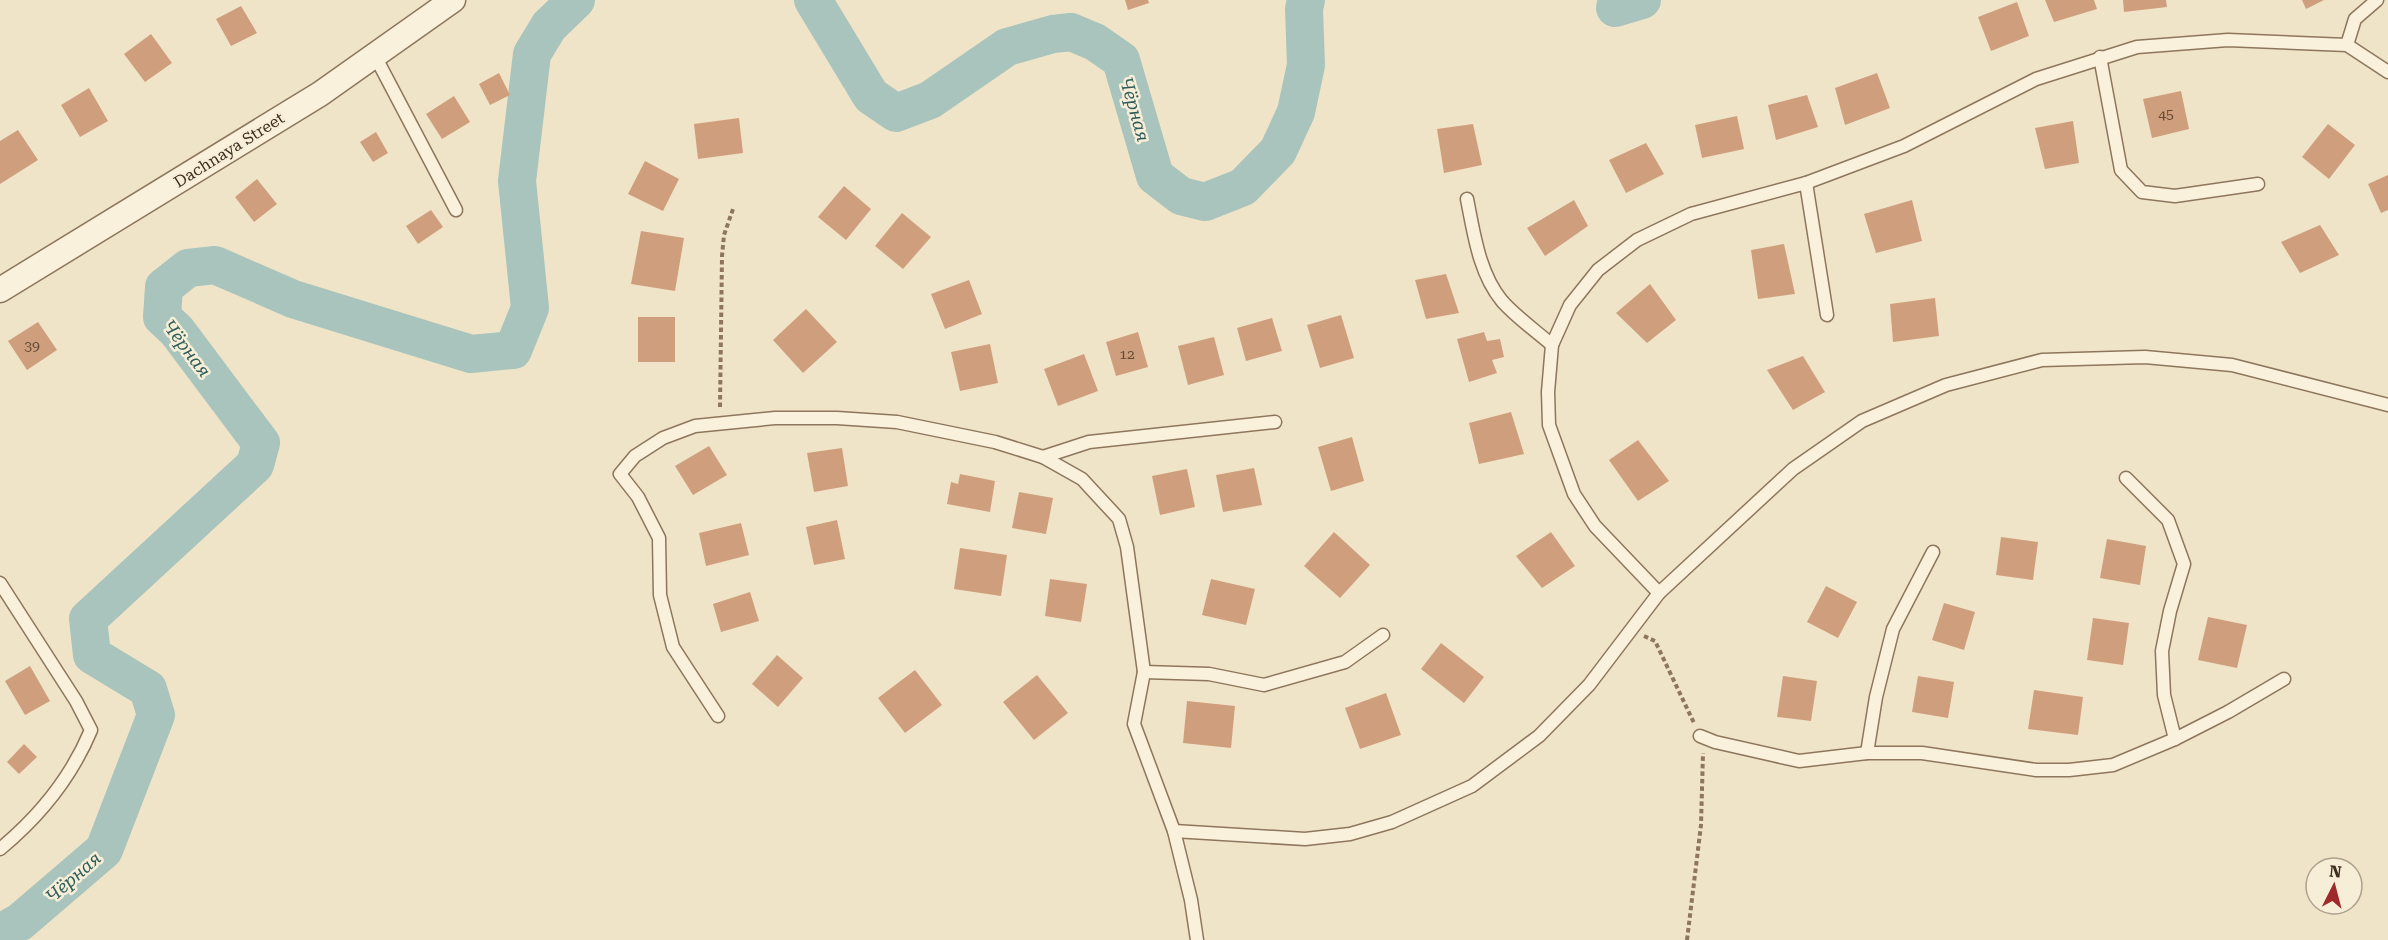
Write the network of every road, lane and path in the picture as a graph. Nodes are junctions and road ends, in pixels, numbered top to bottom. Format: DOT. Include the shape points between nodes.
graph roads {
  1 [pos="453,0"];
  2 [pos="2377,0"];
  3 [pos="2347,45"];
  4 [pos="374,54"];
  5 [pos="2100,57"];
  6 [pos="2388,72"];
  7 [pos="1806,183"];
  8 [pos="2258,184"];
  9 [pos="1467,200"];
  10 [pos="734,209"];
  11 [pos="456,210"];
  12 [pos="0,290"];
  13 [pos="1827,315"];
  14 [pos="1552,345"];
  15 [pos="2388,405"];
  16 [pos="720,422"];
  17 [pos="1275,422"];
  18 [pos="1043,457"];
  19 [pos="2126,478"];
  20 [pos="1933,552"];
  21 [pos="0,583"];
  22 [pos="1659,593"];
  23 [pos="1632,630"];
  24 [pos="1383,635"];
  25 [pos="1144,672"];
  26 [pos="2284,679"];
  27 [pos="718,716"];
  28 [pos="1700,736"];
  29 [pos="2175,739"];
  30 [pos="1867,753"];
  31 [pos="1174,831"];
  32 [pos="0,849"];
  33 [pos="1197,940"];
  34 [pos="1687,940"];
  1 -- 4 [label="street, Dachnaya Street"];
  2 -- 3 [label="lane" via="2355,19"];
  3 -- 5 [label="lane" via="2171,42"];
  3 -- 6 [label="lane"];
  4 -- 11 [label="lane"];
  4 -- 12 [label="street, Dachnaya Street" via="320,94"];
  5 -- 7 [label="lane" via="2036,79 1904,146"];
  5 -- 8 [label="lane" via="2121,170 2142,192 2175,196"];
  7 -- 13 [label="lane"];
  7 -- 14 [label="lane" via="1691,214 1637,240 1598,270 1570,305"];
  9 -- 14 [label="lane" via="1475,243 1488,279 1503,302"];
  10 -- 16 [label="path" via="724,235"];
  14 -- 22 [label="lane" via="1549,425 1574,494 1595,526"];
  15 -- 22 [label="lane" via="2232,365 2145,357 2042,360 1946,386 1862,421 1793,469"];
  16 -- 18 [label="lane" via="774,418 897,422 995,442"];
  16 -- 27 [label="lane" via="663,438 635,456 620,474 638,497 659,538 660,595 673,647"];
  17 -- 18 [label="lane" via="1089,442"];
  18 -- 25 [label="lane" via="1082,479 1119,519 1127,547"];
  19 -- 29 [label="lane" via="2168,520 2184,564 2163,651 2164,695"];
  20 -- 30 [label="lane" via="1893,629"];
  21 -- 32 [label="lane" via="91,730 79,759 33,821"];
  22 -- 23 [label="lane"];
  23 -- 28 [label="path" via="1655,641"];
  23 -- 31 [label="lane" via="1589,685 1539,736 1472,786 1392,822 1350,834 1305,839"];
  24 -- 25 [label="lane" via="1345,662 1264,685 1209,674"];
  25 -- 31 [label="lane" via="1134,723"];
  26 -- 29 [label="lane"];
  28 -- 30 [label="lane" via="1799,761"];
  28 -- 34 [label="path" via="1704,761 1701,825"];
  29 -- 30 [label="lane" via="2113,765 2069,770 2036,770 1922,753"];
  31 -- 33 [label="lane"];
}
